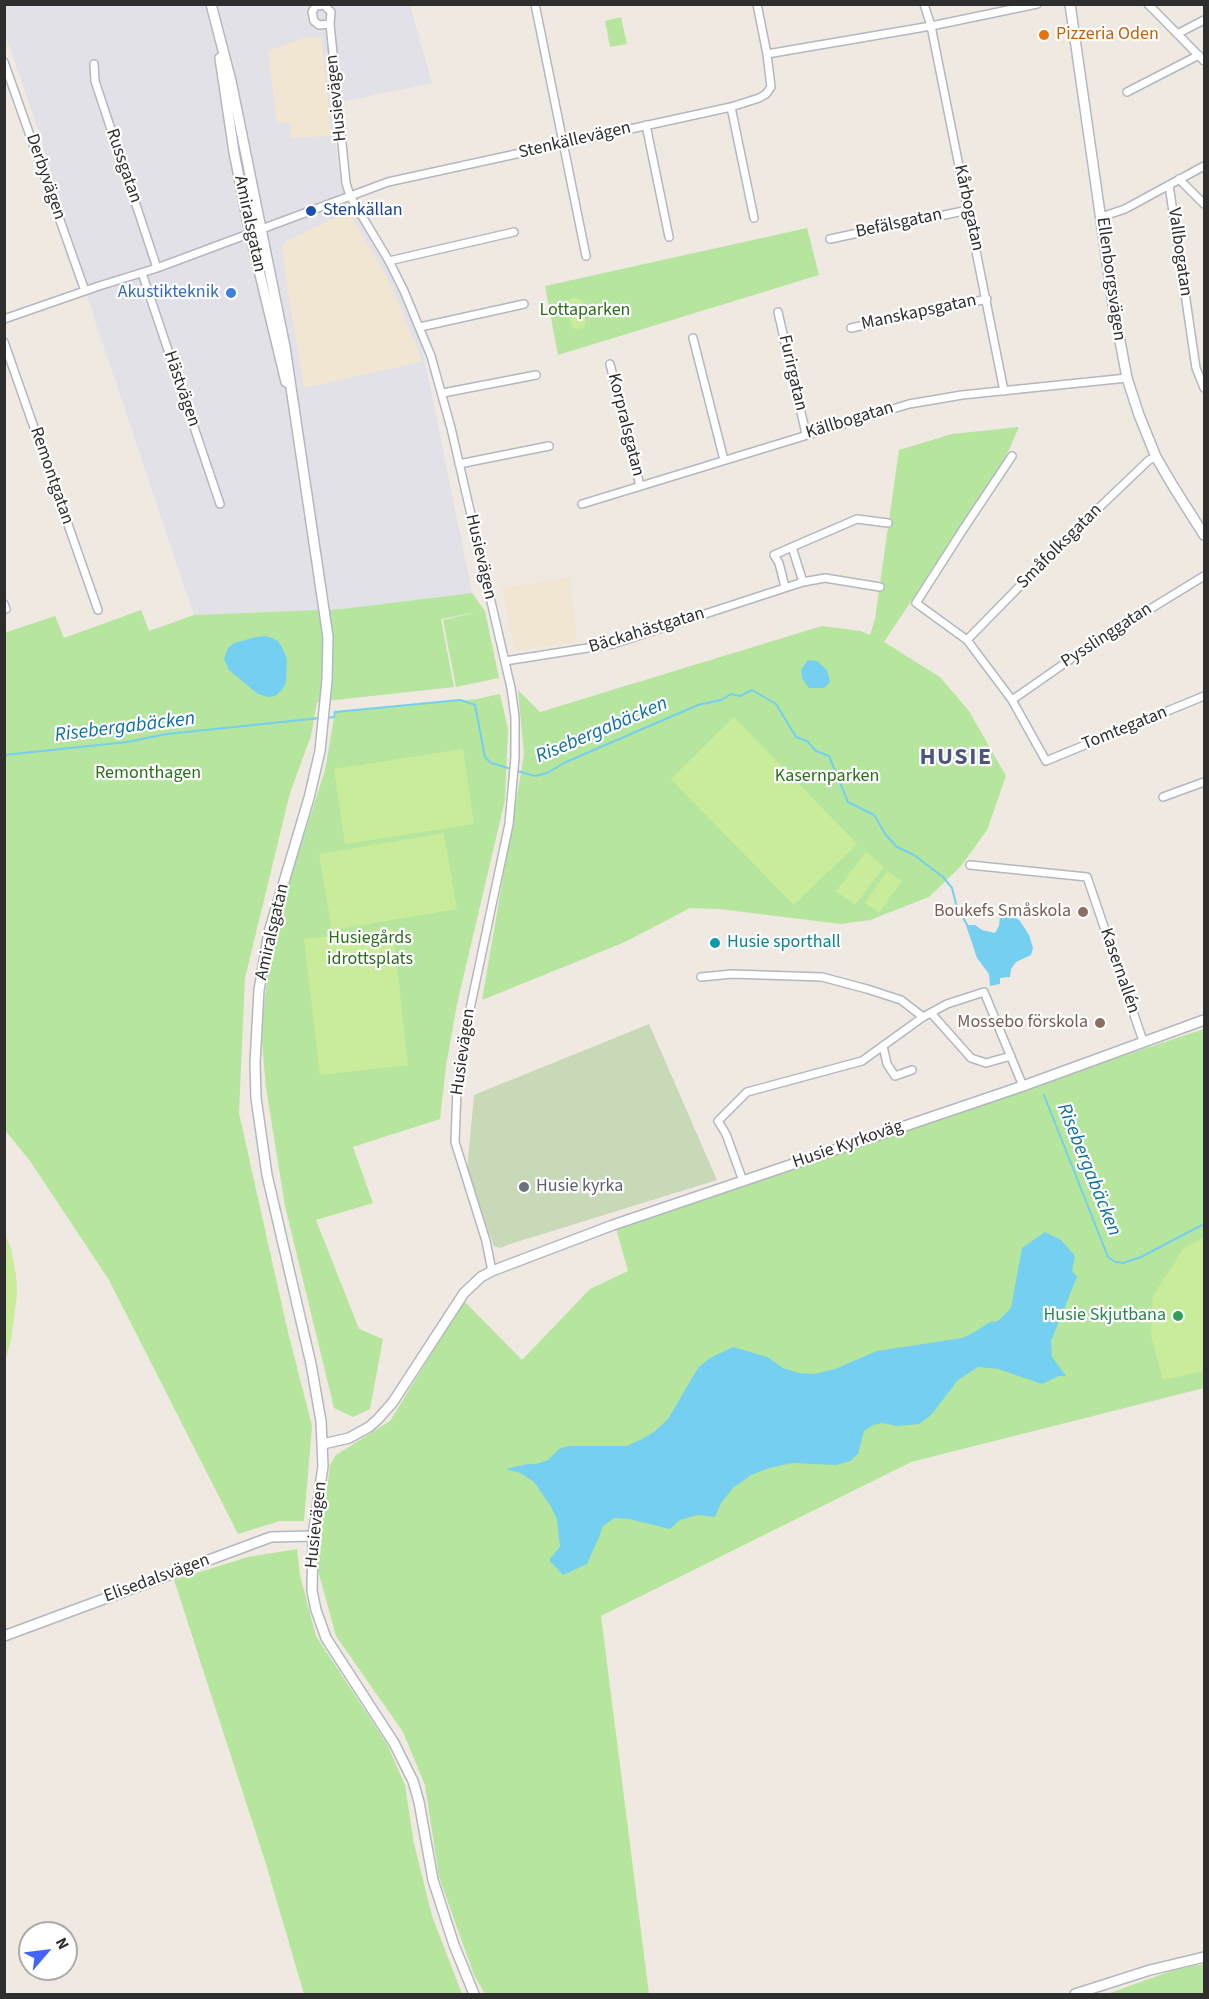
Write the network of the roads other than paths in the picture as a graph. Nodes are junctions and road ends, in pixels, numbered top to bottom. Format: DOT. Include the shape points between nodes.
graph roads {
  1 [pos="211,4"];
  2 [pos="535,4"];
  3 [pos="757,4"];
  4 [pos="924,4"];
  5 [pos="1037,4"];
  6 [pos="1070,4"];
  7 [pos="1148,4"];
  8 [pos="1204,20"];
  9 [pos="330,24"];
  10 [pos="216,25"];
  11 [pos="931,26"];
  12 [pos="1177,34"];
  13 [pos="767,54"];
  14 [pos="1202,58"];
  15 [pos="4,62"];
  16 [pos="94,64"];
  17 [pos="1127,92"];
  18 [pos="731,107"];
  19 [pos="646,125"];
  20 [pos="561,144"];
  21 [pos="1204,166"];
  22 [pos="1179,180"];
  23 [pos="1169,185"];
  24 [pos="350,196"];
  25 [pos="1204,204"];
  26 [pos="968,210"];
  27 [pos="1101,217"];
  28 [pos="754,218"];
  29 [pos="263,229"];
  30 [pos="514,232"];
  31 [pos="250,233"];
  32 [pos="669,237"];
  33 [pos="830,239"];
  34 [pos="586,256"];
  35 [pos="389,261"];
  36 [pos="157,268"];
  37 [pos="142,273"];
  38 [pos="85,291"];
  39 [pos="987,299"];
  40 [pos="524,304"];
  41 [pos="778,312"];
  42 [pos="4,319"];
  43 [pos="420,327"];
  44 [pos="851,328"];
  45 [pos="693,338"];
  46 [pos="4,342"];
  47 [pos="610,364"];
  48 [pos="536,375"];
  49 [pos="1127,378"];
  50 [pos="1204,388"];
  51 [pos="1004,391"];
  52 [pos="443,393"];
  53 [pos="296,419"];
  54 [pos="806,434"];
  55 [pos="549,446"];
  56 [pos="1012,456"];
  57 [pos="1156,457"];
  58 [pos="724,460"];
  59 [pos="459,464"];
  60 [pos="640,486"];
  61 [pos="220,504"];
  62 [pos="582,504"];
  63 [pos="888,523"];
  64 [pos="1204,535"];
  65 [pos="792,547"];
  66 [pos="1204,576"];
  67 [pos="803,582"];
  68 [pos="785,587"];
  69 [pos="880,587"];
  70 [pos="98,610"];
  71 [pos="967,640"];
  72 [pos="505,661"];
  73 [pos="1204,696"];
  74 [pos="1012,700"];
  75 [pos="1204,782"];
  76 [pos="1163,797"];
  77 [pos="970,865"];
  78 [pos="701,977"];
  79 [pos="931,1013"];
  80 [pos="923,1017"];
  81 [pos="1204,1020"];
  82 [pos="1143,1041"];
  83 [pos="883,1046"];
  84 [pos="1011,1056"];
  85 [pos="912,1070"];
  86 [pos="1023,1086"];
  87 [pos="743,1181"];
  88 [pos="492,1271"];
  89 [pos="323,1444"];
  90 [pos="313,1536"];
  91 [pos="4,1636"];
  92 [pos="1204,1957"];
  93 [pos="474,1995"];
  94 [pos="1075,1995"];
  1 -- 10 [label="street, Amiralsgatan"];
  2 -- 20 [label="street"];
  3 -- 13 [label="street"];
  4 -- 11 [label="street, Kårbogatan"];
  5 -- 11 [label="street"];
  6 -- 27 [label="street, Ellenborgsvägen"];
  7 -- 12 [label="street"];
  8 -- 12 [label="street"];
  9 -- 24 [label="street, Husievägen"];
  10 -- 29 [label="street, Amiralsgatan"];
  10 -- 31 [label="street, Amiralsgatan"];
  11 -- 13 [label="street"];
  11 -- 26 [label="street, Kårbogatan"];
  12 -- 14 [label="street"];
  13 -- 18 [label="street, Stenkällevägen" via="772,81 768,92"];
  14 -- 17 [label="street"];
  15 -- 38 [label="street, Derbyvägen"];
  16 -- 36 [label="street, Russgatan" via="95,81"];
  18 -- 19 [label="street, Stenkällevägen"];
  18 -- 28 [label="street"];
  19 -- 20 [label="street, Stenkällevägen"];
  19 -- 32 [label="street"];
  20 -- 24 [label="street, Stenkällevägen" via="388,182"];
  20 -- 34 [label="street"];
  21 -- 22 [label="street"];
  22 -- 23 [label="street"];
  22 -- 25 [label="street"];
  23 -- 27 [label="street"];
  23 -- 50 [label="street, Vallbogatan" via="1196,368"];
  24 -- 29 [label="street, Stenkällevägen"];
  24 -- 35 [label="street, Husievägen"];
  26 -- 33 [label="street, Befälsgatan"];
  26 -- 39 [label="street, Kårbogatan"];
  27 -- 49 [label="street, Ellenborgsvägen"];
  29 -- 31 [label="street, Stenkällevägen"];
  29 -- 53 [label="street, Amiralsgatan"];
  30 -- 35 [label="street"];
  31 -- 36 [label="street, Stenkällevägen"];
  31 -- 53 [label="street, Amiralsgatan"];
  35 -- 43 [label="street, Husievägen"];
  36 -- 37 [label="street, Stenkällevägen"];
  37 -- 38 [label="street, Stenkällevägen"];
  37 -- 61 [label="street, Hästvägen"];
  38 -- 42 [label="street"];
  39 -- 44 [label="street, Manskapsgatan"];
  39 -- 51 [label="street, Kårbogatan"];
  40 -- 43 [label="street"];
  41 -- 54 [label="street, Furirgatan"];
  43 -- 52 [label="street, Husievägen"];
  45 -- 58 [label="street"];
  46 -- 70 [label="street, Remontgatan"];
  47 -- 60 [label="street, Korpralsgatan"];
  48 -- 52 [label="street"];
  49 -- 51 [label="street, Källbogatan"];
  49 -- 57 [label="street, Ellenborgsvägen"];
  51 -- 54 [label="street, Källbogatan" via="909,404"];
  52 -- 59 [label="street, Husievägen"];
  53 -- 89 [label="street, Amiralsgatan" via="327,637 326,697 315,775 270,932 260,990 255,1063 267,1175 311,1364"];
  54 -- 58 [label="street, Källbogatan"];
  55 -- 59 [label="street"];
  56 -- 71 [label="street" via="916,603"];
  57 -- 64 [label="street, Ellenborgsvägen"];
  57 -- 71 [label="street, Småfolksgatan" via="1059,546"];
  58 -- 60 [label="street, Källbogatan"];
  59 -- 72 [label="street, Husievägen"];
  60 -- 62 [label="street, Källbogatan"];
  63 -- 65 [label="street" via="857,519"];
  65 -- 67 [label="street"];
  65 -- 68 [label="street" via="774,555"];
  66 -- 74 [label="street, Pysslinggatan" via="1088,647"];
  67 -- 68 [label="street, Bäckahästgatan"];
  67 -- 69 [label="street, Bäckahästgatan" via="825,578"];
  68 -- 72 [label="street, Bäckahästgatan" via="613,645"];
  71 -- 74 [label="street"];
  72 -- 88 [label="street, Husievägen" via="514,708 514,784 456,1095 455,1142"];
  73 -- 74 [label="street, Tomtegatan" via="1046,761"];
  75 -- 76 [label="street"];
  77 -- 82 [label="street, Kasernallén" via="1087,877"];
  78 -- 80 [label="street" via="822,977 901,1000"];
  79 -- 80 [label="street"];
  79 -- 84 [label="street" via="971,1058 986,1063"];
  79 -- 84 [label="street" via="984,992"];
  80 -- 83 [label="street"];
  81 -- 82 [label="street, Husie Kyrkoväg"];
  82 -- 86 [label="street, Husie Kyrkoväg"];
  83 -- 85 [label="street" via="895,1076"];
  83 -- 87 [label="street" via="862,1060 747,1092 718,1121"];
  84 -- 86 [label="street"];
  86 -- 87 [label="street, Husie Kyrkoväg"];
  87 -- 88 [label="street, Husie Kyrkoväg"];
  88 -- 89 [label="street" via="464,1293 384,1413 360,1433"];
  89 -- 90 [label="street, Husievägen"];
  90 -- 91 [label="street, Elisedalsvägen" via="271,1537"];
  90 -- 93 [label="street, Husievägen" via="312,1591 321,1624 337,1658 394,1743 412,1780 433,1881"];
  92 -- 94 [label="street"];
}
